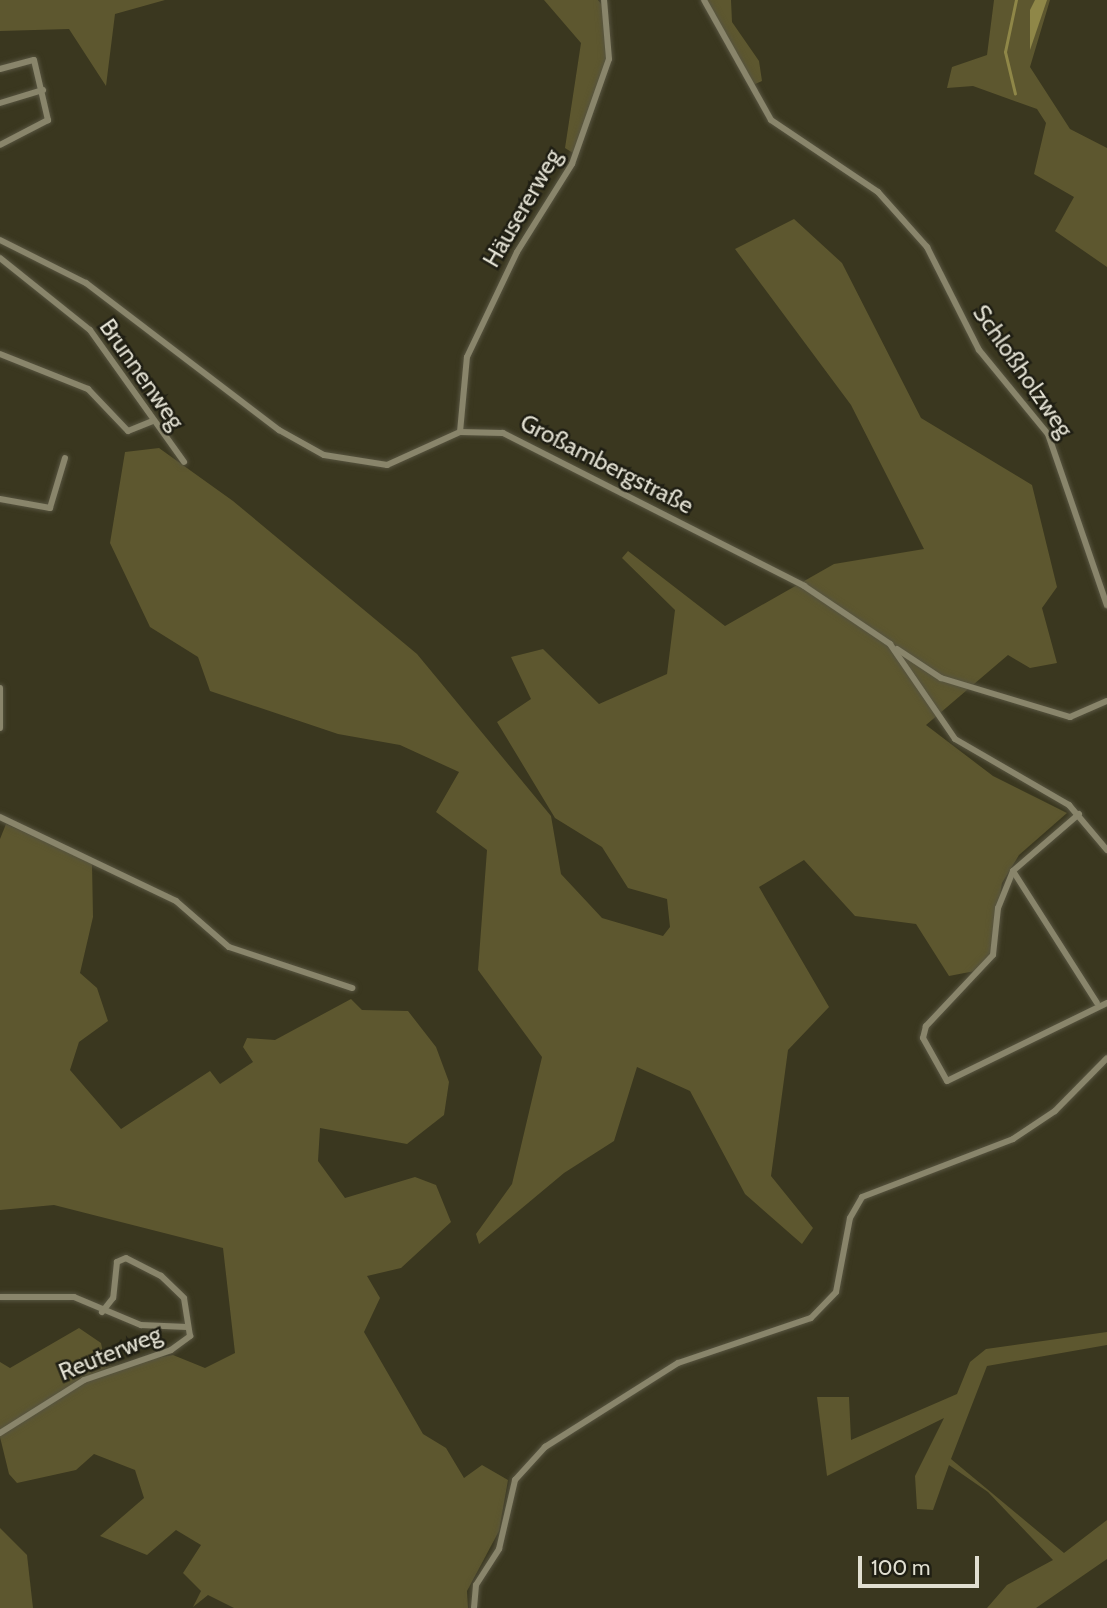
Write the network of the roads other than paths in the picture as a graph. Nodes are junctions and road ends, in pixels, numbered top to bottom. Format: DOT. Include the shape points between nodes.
graph roads {
  1 [pos="604,0"];
  2 [pos="704,0"];
  3 [pos="0,69"];
  4 [pos="43,90"];
  5 [pos="0,103"];
  6 [pos="0,145"];
  7 [pos="0,240"];
  8 [pos="0,258"];
  9 [pos="0,354"];
  10 [pos="153,421"];
  11 [pos="460,432"];
  12 [pos="65,458"];
  13 [pos="184,462"];
  14 [pos="0,499"];
  15 [pos="1107,605"];
  16 [pos="890,644"];
  17 [pos="0,688"];
  18 [pos="1107,701"];
  19 [pos="0,727"];
  20 [pos="1079,814"];
  21 [pos="0,817"];
  22 [pos="1107,849"];
  23 [pos="1013,871"];
  24 [pos="352,988"];
  25 [pos="1097,1003"];
  26 [pos="1107,1003"];
  27 [pos="1107,1058"];
  28 [pos="0,1297"];
  29 [pos="102,1312"];
  30 [pos="187,1327"];
  31 [pos="0,1433"];
  32 [pos="474,1608"];
  1 -- 11 [label="street, Häusererweg" via="609,59 572,164 517,252 467,357"];
  2 -- 15 [label="street, Schloßholzweg" via="771,120 878,192 927,247 968,332 1048,434"];
  3 -- 4 [label="street" via="34,61"];
  4 -- 5 [label="street"];
  4 -- 6 [label="street" via="47,122"];
  7 -- 11 [label="street, Großambergstraße" via="86,283 279,430 324,456 387,464"];
  8 -- 10 [label="street, Brunnenweg" via="90,330"];
  9 -- 10 [label="street" via="88,389 128,431"];
  10 -- 13 [label="street, Brunnenweg"];
  11 -- 16 [label="street, Großambergstraße" via="491,430 537,447 844,608"];
  12 -- 14 [label="street" via="50,508"];
  16 -- 18 [label="street" via="941,678 1055,713 1081,716"];
  16 -- 20 [label="street, Großambergstraße" via="954,739"];
  17 -- 19 [label="street"];
  20 -- 22 [label="street, Großambergstraße"];
  20 -- 23 [label="street"];
  21 -- 24 [label="street" via="176,901 229,947"];
  23 -- 25 [label="street"];
  23 -- 25 [label="street" via="998,908 993,955 926,1026 923,1038 939,1076 947,1081 978,1070"];
  25 -- 26 [label="street"];
  27 -- 32 [label="street" via="1055,1111 1013,1139 862,1197 850,1218 836,1292 811,1318 678,1363 545,1447 512,1488 505,1530 476,1585"];
  28 -- 29 [label="street" via="74,1297"];
  29 -- 30 [label="street" via="141,1325"];
  29 -- 30 [label="street" via="113,1298 117,1262 126,1258 178,1290 188,1304"];
  30 -- 31 [label="street, Reuterweg" via="190,1336 181,1344 84,1380"];
}
